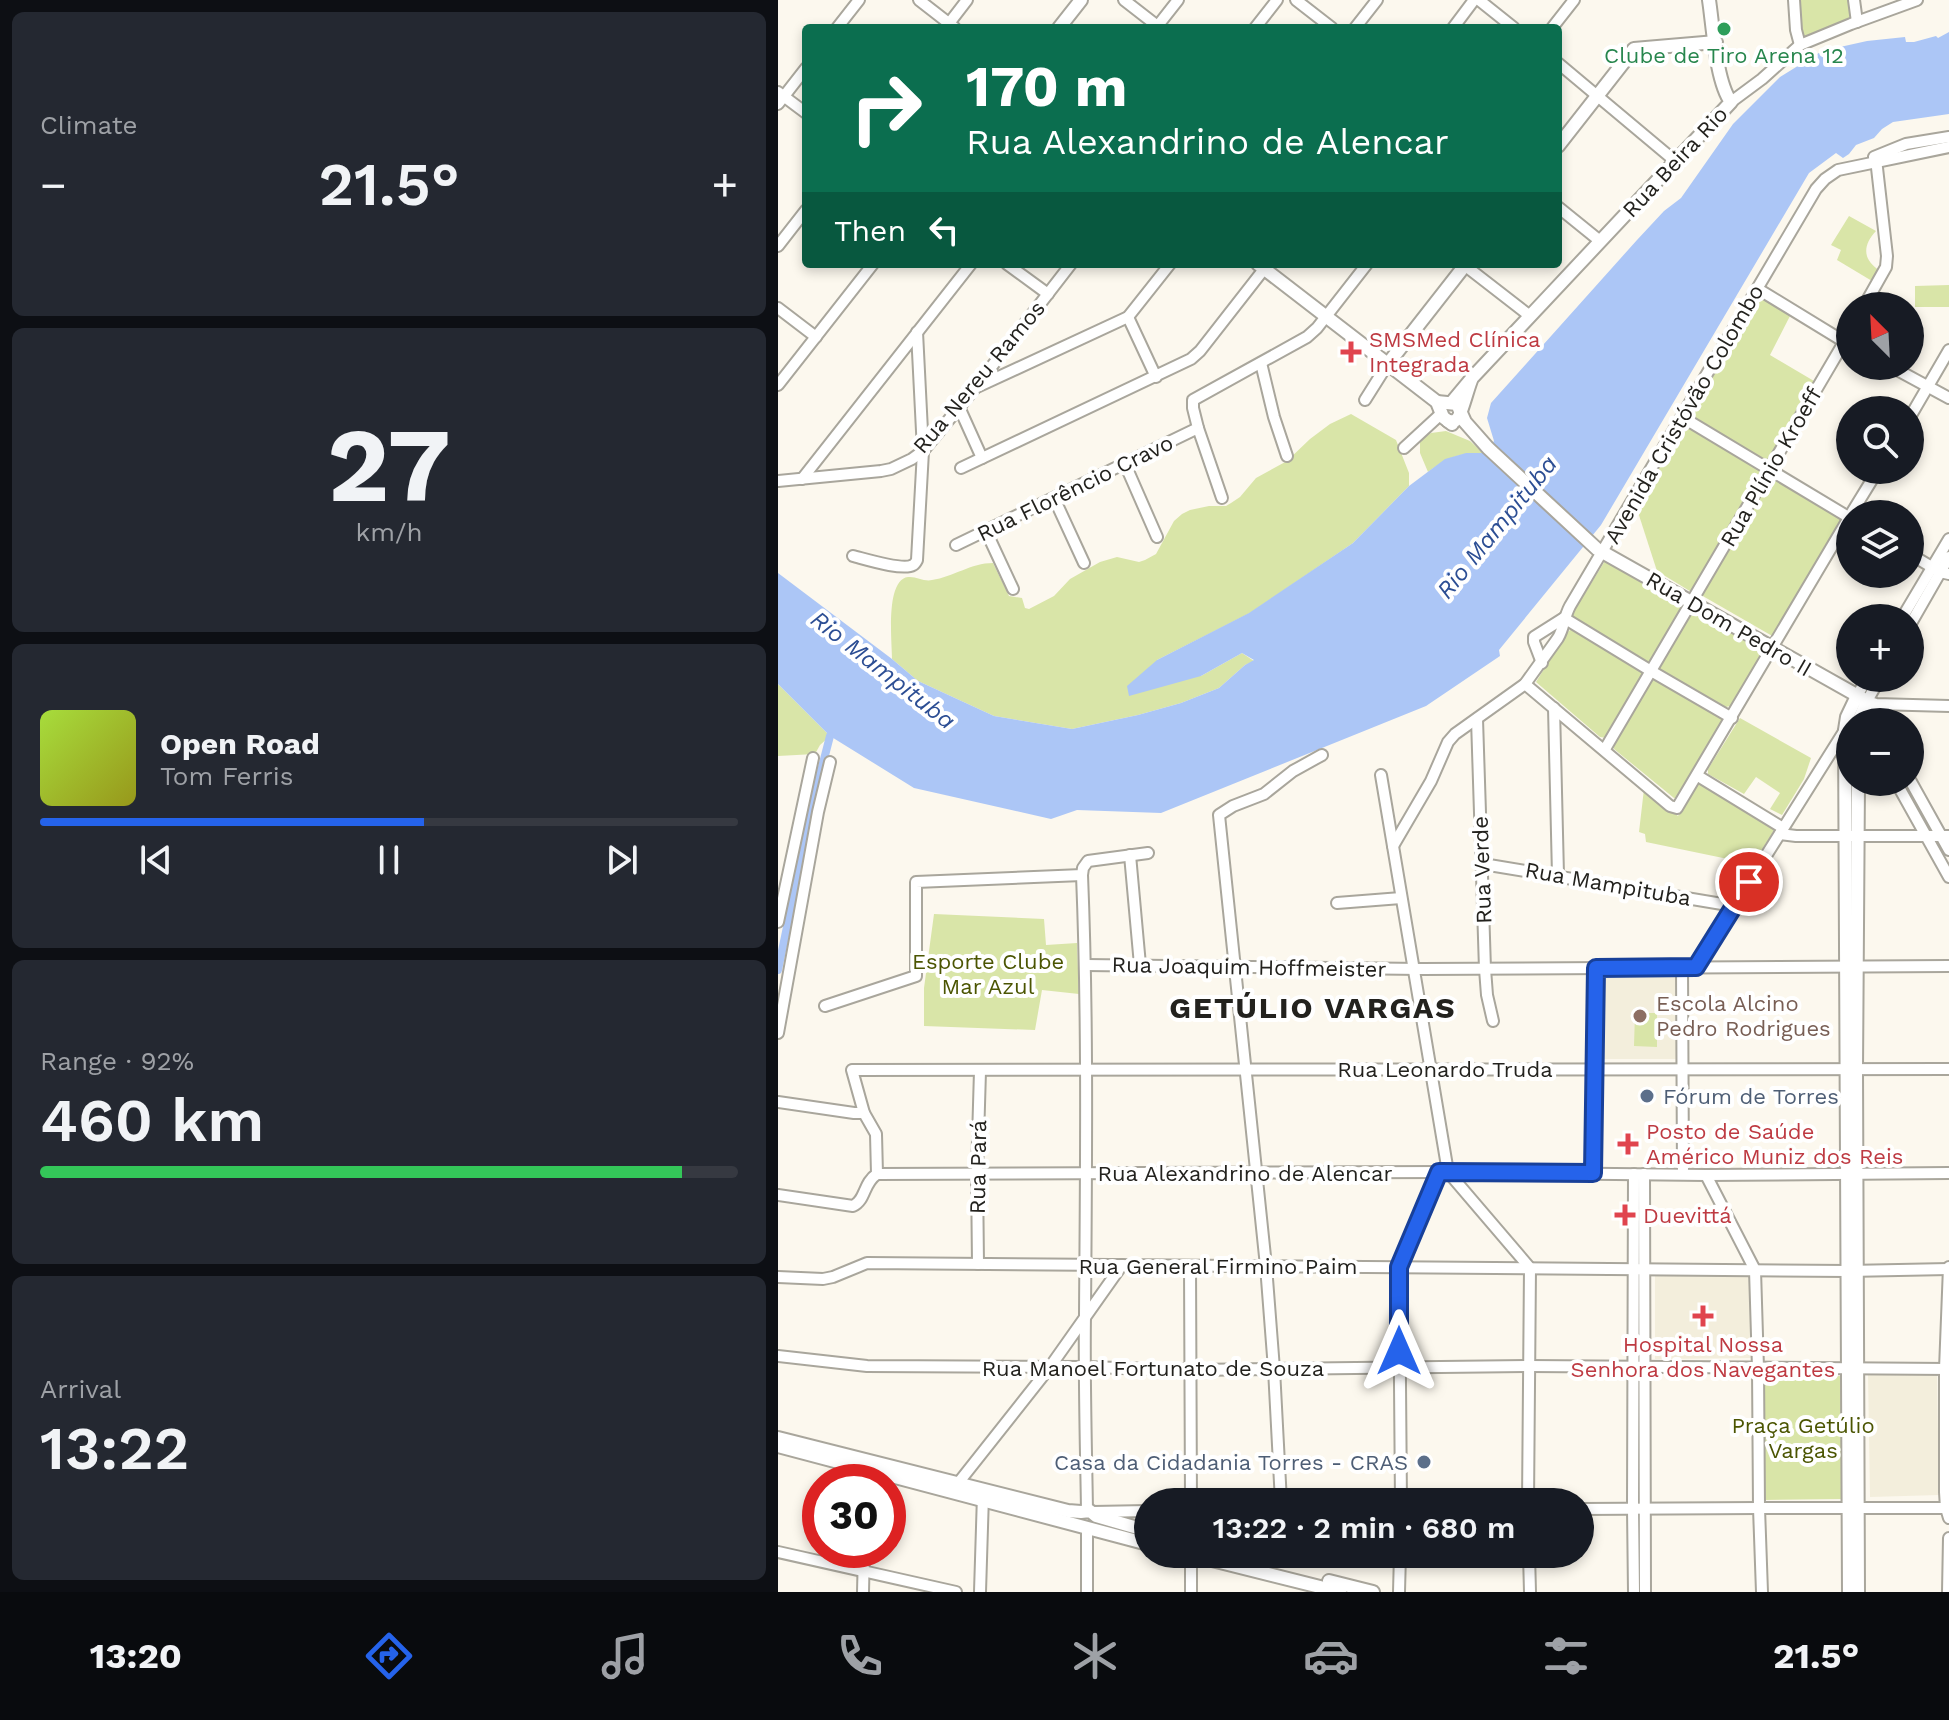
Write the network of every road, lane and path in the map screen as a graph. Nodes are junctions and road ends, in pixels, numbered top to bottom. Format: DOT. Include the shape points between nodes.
graph roads {
  1 [pos="859,0"];
  2 [pos="919,0"];
  3 [pos="967,0"];
  4 [pos="1081,0"];
  5 [pos="1124,0"];
  6 [pos="1178,0"];
  7 [pos="1277,0"];
  8 [pos="1296,0"];
  9 [pos="1377,0"];
  10 [pos="1476,0"];
  11 [pos="1574,0"];
  12 [pos="1709,0"];
  13 [pos="1794,0"];
  14 [pos="1854,0"];
  15 [pos="1912,1"];
  16 [pos="1857,22"];
  17 [pos="840,24"];
  18 [pos="947,24"];
  19 [pos="952,24"];
  20 [pos="1062,24"];
  21 [pos="1154,24"];
  22 [pos="1160,24"];
  23 [pos="1258,24"];
  24 [pos="1327,24"];
  25 [pos="1358,24"];
  26 [pos="1456,24"];
  27 [pos="1509,24"];
  28 [pos="1555,24"];
  29 [pos="1716,42"];
  30 [pos="1800,45"];
  31 [pos="1562,66"];
  32 [pos="802,73"];
  33 [pos="1598,95"];
  34 [pos="780,98"];
  35 [pos="1731,102"];
  36 [pos="802,111"];
  37 [pos="1949,137"];
  38 [pos="1562,141"];
  39 [pos="1949,147"];
  40 [pos="1876,159"];
  41 [pos="1675,161"];
  42 [pos="1562,210"];
  43 [pos="802,215"];
  44 [pos="1600,241"];
  45 [pos="778,246"];
  46 [pos="870,268"];
  47 [pos="968,268"];
  48 [pos="1012,268"];
  49 [pos="1068,268"];
  50 [pos="1167,268"];
  51 [pos="1261,268"];
  52 [pos="1265,268"];
  53 [pos="1364,268"];
  54 [pos="1463,268"];
  55 [pos="1469,268"];
  56 [pos="1758,289"];
  57 [pos="1872,292"];
  58 [pos="1048,294"];
  59 [pos="778,308"];
  60 [pos="1530,316"];
  61 [pos="1128,317"];
  62 [pos="1325,317"];
  63 [pos="917,332"];
  64 [pos="816,337"];
  65 [pos="1836,337"];
  66 [pos="1949,350"];
  67 [pos="1836,362"];
  68 [pos="1261,363"];
  69 [pos="1387,365"];
  70 [pos="1156,377"];
  71 [pos="1472,378"];
  72 [pos="1917,380"];
  73 [pos="778,385"];
  74 [pos="1929,386"];
  75 [pos="975,388"];
  76 [pos="1923,396"];
  77 [pos="1949,398"];
  78 [pos="1365,400"];
  79 [pos="959,407"];
  80 [pos="1444,410"];
  81 [pos="1461,413"];
  82 [pos="1682,417"];
  83 [pos="1198,428"];
  84 [pos="1404,448"];
  85 [pos="1488,448"];
  86 [pos="923,451"];
  87 [pos="1287,456"];
  88 [pos="982,458"];
  89 [pos="1125,464"];
  90 [pos="961,468"];
  91 [pos="1770,470"];
  92 [pos="802,479"];
  93 [pos="778,481"];
  94 [pos="1054,498"];
  95 [pos="1222,498"];
  96 [pos="1836,508"];
  97 [pos="986,531"];
  98 [pos="1157,537"];
  99 [pos="1949,539"];
  100 [pos="1836,540"];
  101 [pos="956,545"];
  102 [pos="1603,552"];
  103 [pos="853,556"];
  104 [pos="1949,557"];
  105 [pos="1084,563"];
  106 [pos="1940,571"];
  107 [pos="1013,589"];
  108 [pos="1692,603"];
  109 [pos="1913,604"];
  110 [pos="1922,604"];
  111 [pos="1564,618"];
  112 [pos="1772,648"];
  113 [pos="1542,663"];
  114 [pos="1651,671"];
  115 [pos="1525,684"];
  116 [pos="1864,692"];
  117 [pos="1868,692"];
  118 [pos="1862,699"];
  119 [pos="1949,706"];
  120 [pos="1554,708"];
  121 [pos="1854,708"];
  122 [pos="1860,708"];
  123 [pos="1868,708"];
  124 [pos="1732,718"];
  125 [pos="1477,719"];
  126 [pos="1605,749"];
  127 [pos="1836,751"];
  128 [pos="1322,755"];
  129 [pos="813,758"];
  130 [pos="830,762"];
  131 [pos="1381,775"];
  132 [pos="1698,776"];
  133 [pos="1853,796"];
  134 [pos="1855,796"];
  135 [pos="1904,796"];
  136 [pos="1920,796"];
  137 [pos="802,809"];
  138 [pos="818,812"];
  139 [pos="1781,831"];
  140 [pos="1852,836"];
  141 [pos="1925,836"];
  142 [pos="1945,836"];
  143 [pos="1393,846"];
  144 [pos="1949,850"];
  145 [pos="1148,853"];
  146 [pos="1130,855"];
  147 [pos="1482,865"];
  148 [pos="1082,875"];
  149 [pos="1558,875"];
  150 [pos="1949,877"];
  151 [pos="1401,898"];
  152 [pos="1337,903"];
  153 [pos="1734,906"];
  154 [pos="778,922"];
  155 [pos="1086,965"];
  156 [pos="1140,965"];
  157 [pos="1852,966"];
  158 [pos="1949,966"];
  159 [pos="1234,967"];
  160 [pos="1682,967"];
  161 [pos="1696,967"];
  162 [pos="1596,968"];
  163 [pos="1413,969"];
  164 [pos="1485,969"];
  165 [pos="783,976"];
  166 [pos="825,1006"];
  167 [pos="1493,1021"];
  168 [pos="778,1033"];
  169 [pos="1684,1068"];
  170 [pos="1430,1069"];
  171 [pos="1595,1069"];
  172 [pos="1949,1069"];
  173 [pos="1245,1070"];
  174 [pos="1851,1070"];
  175 [pos="980,1071"];
  176 [pos="1086,1071"];
  177 [pos="778,1102"];
  178 [pos="864,1113"];
  179 [pos="1256,1172"];
  180 [pos="1443,1172"];
  181 [pos="977,1173"];
  182 [pos="1593,1173"];
  183 [pos="1852,1173"];
  184 [pos="1949,1173"];
  185 [pos="877,1174"];
  186 [pos="1087,1174"];
  187 [pos="1639,1174"];
  188 [pos="1683,1174"];
  189 [pos="1706,1175"];
  190 [pos="778,1195"];
  191 [pos="978,1264"];
  192 [pos="1086,1265"];
  193 [pos="1122,1265"];
  194 [pos="1190,1266"];
  195 [pos="1266,1266"];
  196 [pos="1399,1267"];
  197 [pos="1530,1268"];
  198 [pos="1639,1269"];
  199 [pos="1949,1269"];
  200 [pos="1755,1270"];
  201 [pos="1852,1271"];
  202 [pos="778,1277"];
  203 [pos="1085,1317"];
  204 [pos="778,1356"];
  205 [pos="1529,1366"];
  206 [pos="1639,1366"];
  207 [pos="1050,1367"];
  208 [pos="1085,1367"];
  209 [pos="1399,1368"];
  210 [pos="1758,1368"];
  211 [pos="1274,1369"];
  212 [pos="1853,1369"];
  213 [pos="1947,1369"];
  214 [pos="1191,1370"];
  215 [pos="778,1438"];
  216 [pos="778,1446"];
  217 [pos="830,1464"];
  218 [pos="959,1482"];
  219 [pos="906,1483"];
  220 [pos="1191,1488"];
  221 [pos="1280,1488"];
  222 [pos="1401,1488"];
  223 [pos="1528,1488"];
  224 [pos="983,1495"];
  225 [pos="1759,1508"];
  226 [pos="1853,1508"];
  227 [pos="1594,1509"];
  228 [pos="1633,1509"];
  229 [pos="1646,1510"];
  230 [pos="1134,1511"];
  231 [pos="1948,1512"];
  232 [pos="1089,1513"];
  233 [pos="1134,1527"];
  234 [pos="1087,1528"];
  235 [pos="1949,1538"];
  236 [pos="1134,1540"];
  237 [pos="778,1552"];
  238 [pos="1190,1568"];
  239 [pos="1245,1568"];
  240 [pos="1280,1568"];
  241 [pos="1400,1568"];
  242 [pos="1529,1568"];
  243 [pos="864,1571"];
  244 [pos="863,1592"];
  245 [pos="956,1592"];
  246 [pos="980,1592"];
  247 [pos="1087,1592"];
  248 [pos="1191,1592"];
  249 [pos="1340,1592"];
  250 [pos="1373,1592"];
  251 [pos="1399,1592"];
  252 [pos="1530,1592"];
  253 [pos="1634,1592"];
  254 [pos="1645,1592"];
  255 [pos="1762,1592"];
  256 [pos="1849,1592"];
  257 [pos="1858,1592"];
  258 [pos="1948,1592"];
  1 -- 17 [label="street"];
  2 -- 18 [label="street"];
  3 -- 19 [label="street"];
  4 -- 20 [label="main road"];
  5 -- 21 [label="street"];
  6 -- 22 [label="street"];
  7 -- 23 [label="street"];
  8 -- 24 [label="street"];
  9 -- 25 [label="street"];
  10 -- 26 [label="street"];
  10 -- 27 [label="street"];
  11 -- 28 [label="street"];
  12 -- 29 [label="main road"];
  13 -- 30 [label="street"];
  14 -- 16 [label="street"];
  15 -- 16 [label="street, Rua Beira Rio"];
  16 -- 30 [label="street, Rua Beira Rio"];
  29 -- 33 [label="main road" via="1636,48"];
  29 -- 35 [label="main road"];
  30 -- 35 [label="street, Rua Beira Rio"];
  31 -- 33 [label="street"];
  32 -- 34 [label="street"];
  33 -- 38 [label="main road"];
  33 -- 41 [label="street"];
  34 -- 36 [label="street"];
  35 -- 41 [label="main road, Rua Beira Rio"];
  37 -- 40 [label="street, Avenida Cristóvão Colombo" via="1906,144"];
  39 -- 40 [label="street, Avenida Cristóvão Colombo"];
  40 -- 56 [label="street, Avenida Cristóvão Colombo" via="1825,179"];
  40 -- 57 [label="street" via="1887,256"];
  41 -- 44 [label="main road, Rua Beira Rio"];
  42 -- 44 [label="street"];
  43 -- 45 [label="street"];
  44 -- 60 [label="main road, Rua Beira Rio"];
  46 -- 64 [label="street"];
  47 -- 63 [label="street"];
  48 -- 58 [label="street"];
  49 -- 58 [label="street, Rua Nereu Ramos"];
  50 -- 61 [label="street"];
  51 -- 70 [label="street" via="1196,355"];
  52 -- 62 [label="main road"];
  53 -- 62 [label="street, Rua Florêncio Cravo"];
  54 -- 69 [label="main road"];
  55 -- 60 [label="street"];
  56 -- 65 [label="street"];
  56 -- 82 [label="street, Avenida Cristóvão Colombo"];
  58 -- 75 [label="street, Rua Nereu Ramos"];
  59 -- 64 [label="street"];
  60 -- 71 [label="main road, Rua Beira Rio"];
  61 -- 70 [label="street"];
  61 -- 75 [label="street"];
  62 -- 68 [label="street, Rua Florêncio Cravo" via="1307,337"];
  62 -- 69 [label="main road"];
  63 -- 86 [label="street"];
  63 -- 92 [label="street"];
  64 -- 73 [label="street"];
  66 -- 74 [label="street"];
  67 -- 91 [label="street, Rua Plínio Kroeff"];
  68 -- 83 [label="street, Rua Florêncio Cravo" via="1193,400"];
  68 -- 87 [label="street"];
  69 -- 78 [label="street"];
  69 -- 80 [label="main road"];
  70 -- 88 [label="street"];
  71 -- 80 [label="street, Rua Beira Rio"];
  71 -- 81 [label="main road, Rua Beira Rio"];
  72 -- 74 [label="street"];
  74 -- 76 [label="street"];
  74 -- 77 [label="street"];
  75 -- 79 [label="street, Rua Nereu Ramos"];
  79 -- 86 [label="street, Rua Nereu Ramos"];
  79 -- 88 [label="street"];
  80 -- 81 [label="main road" via="1457,420"];
  80 -- 84 [label="street"];
  80 -- 85 [label="main road"];
  81 -- 85 [label="main road"];
  82 -- 91 [label="street"];
  82 -- 102 [label="street, Avenida Cristóvão Colombo"];
  83 -- 89 [label="street, Rua Florêncio Cravo"];
  83 -- 95 [label="street"];
  85 -- 102 [label="main road, Rua Dom Pedro II"];
  86 -- 92 [label="street, Rua Nereu Ramos" via="891,469"];
  86 -- 103 [label="street" via="915,564 899,566"];
  88 -- 90 [label="street"];
  89 -- 94 [label="street, Rua Florêncio Cravo"];
  89 -- 98 [label="street"];
  91 -- 96 [label="street"];
  91 -- 108 [label="street, Rua Plínio Kroeff"];
  92 -- 93 [label="street, Rua Nereu Ramos"];
  94 -- 97 [label="street, Rua Florêncio Cravo"];
  94 -- 105 [label="street"];
  97 -- 101 [label="street, Rua Florêncio Cravo"];
  97 -- 107 [label="street"];
  99 -- 106 [label="street"];
  100 -- 112 [label="street"];
  102 -- 108 [label="main road, Rua Dom Pedro II"];
  102 -- 111 [label="street, Avenida Cristóvão Colombo"];
  104 -- 106 [label="street"];
  106 -- 109 [label="street"];
  106 -- 110 [label="street"];
  108 -- 112 [label="main road, Rua Dom Pedro II"];
  108 -- 114 [label="street, Rua Plínio Kroeff"];
  111 -- 113 [label="street, Avenida Cristóvão Colombo"];
  111 -- 113 [label="street" via="1534,637"];
  111 -- 114 [label="street"];
  112 -- 118 [label="main road, Rua Dom Pedro II"];
  112 -- 124 [label="street"];
  113 -- 115 [label="street, Avenida Cristóvão Colombo"];
  114 -- 124 [label="street"];
  114 -- 126 [label="street, Rua Plínio Kroeff"];
  115 -- 120 [label="street"];
  115 -- 125 [label="street, Avenida Cristóvão Colombo"];
  116 -- 118 [label="street"];
  117 -- 118 [label="street"];
  118 -- 119 [label="street, Rua Dom Pedro II"];
  118 -- 121 [label="main road"];
  118 -- 122 [label="main road"];
  118 -- 123 [label="street"];
  120 -- 126 [label="street"];
  120 -- 149 [label="street"];
  124 -- 132 [label="street"];
  125 -- 143 [label="street, Avenida Cristóvão Colombo" via="1448,742"];
  125 -- 147 [label="street, Rua Verde"];
  126 -- 132 [label="street" via="1670,806 1677,808"];
  127 -- 139 [label="street"];
  128 -- 159 [label="street" via="1264,794 1219,815"];
  129 -- 137 [label="street"];
  130 -- 138 [label="street"];
  131 -- 143 [label="street"];
  132 -- 139 [label="street"];
  133 -- 140 [label="main road"];
  134 -- 140 [label="main road"];
  135 -- 141 [label="street"];
  136 -- 142 [label="street"];
  137 -- 138 [label="street"];
  137 -- 154 [label="street"];
  138 -- 165 [label="street"];
  139 -- 140 [label="street"];
  139 -- 153 [label="street"];
  140 -- 141 [label="street"];
  140 -- 157 [label="main road"];
  141 -- 142 [label="street"];
  141 -- 150 [label="street"];
  142 -- 144 [label="street"];
  143 -- 151 [label="street"];
  145 -- 146 [label="street"];
  146 -- 148 [label="street" via="1088,861"];
  146 -- 156 [label="street"];
  147 -- 149 [label="street, Rua Mampituba"];
  147 -- 164 [label="street, Rua Verde"];
  148 -- 155 [label="street"];
  148 -- 166 [label="street" via="916,882 916,976"];
  149 -- 153 [label="street, Rua Mampituba"];
  151 -- 152 [label="street"];
  151 -- 163 [label="street"];
  153 -- 161 [label="street"];
  155 -- 156 [label="street, Rua Joaquim Hoffmeister"];
  155 -- 176 [label="street"];
  156 -- 159 [label="street, Rua Joaquim Hoffmeister"];
  157 -- 158 [label="street, Rua Joaquim Hoffmeister"];
  157 -- 161 [label="street, Rua Joaquim Hoffmeister"];
  157 -- 174 [label="main road"];
  159 -- 163 [label="street, Rua Joaquim Hoffmeister"];
  159 -- 173 [label="street"];
  160 -- 161 [label="street, Rua Joaquim Hoffmeister"];
  160 -- 162 [label="street, Rua Joaquim Hoffmeister"];
  160 -- 169 [label="street"];
  162 -- 164 [label="street, Rua Joaquim Hoffmeister"];
  162 -- 171 [label="street"];
  163 -- 164 [label="street, Rua Joaquim Hoffmeister"];
  163 -- 170 [label="street"];
  164 -- 167 [label="street, Rua Verde"];
  165 -- 168 [label="street"];
  169 -- 171 [label="street, Rua Leonardo Truda"];
  169 -- 174 [label="street, Rua Leonardo Truda"];
  169 -- 188 [label="street"];
  170 -- 171 [label="street, Rua Leonardo Truda"];
  170 -- 173 [label="street, Rua Leonardo Truda"];
  170 -- 180 [label="street"];
  171 -- 182 [label="street"];
  172 -- 174 [label="street, Rua Leonardo Truda"];
  173 -- 176 [label="street, Rua Leonardo Truda"];
  173 -- 179 [label="street"];
  174 -- 183 [label="main road"];
  175 -- 176 [label="street, Rua Leonardo Truda"];
  175 -- 178 [label="street, Rua Leonardo Truda" via="852,1070"];
  175 -- 181 [label="street, Rua Pará"];
  176 -- 186 [label="street"];
  177 -- 178 [label="street"];
  178 -- 185 [label="street" via="876,1134"];
  179 -- 180 [label="street, Rua Alexandrino de Alencar"];
  179 -- 186 [label="street, Rua Alexandrino de Alencar"];
  179 -- 195 [label="street"];
  180 -- 182 [label="street, Rua Alexandrino de Alencar"];
  180 -- 196 [label="street"];
  180 -- 197 [label="street"];
  181 -- 185 [label="street, Rua Alexandrino de Alencar"];
  181 -- 186 [label="street, Rua Alexandrino de Alencar"];
  181 -- 191 [label="street, Rua Pará"];
  182 -- 187 [label="street, Rua Alexandrino de Alencar"];
  183 -- 184 [label="street, Rua Alexandrino de Alencar"];
  183 -- 189 [label="street, Rua Alexandrino de Alencar"];
  183 -- 201 [label="main road"];
  185 -- 190 [label="street" via="858,1204"];
  186 -- 192 [label="street"];
  187 -- 188 [label="street, Rua Alexandrino de Alencar"];
  187 -- 198 [label="street"];
  188 -- 189 [label="street, Rua Alexandrino de Alencar"];
  189 -- 200 [label="street"];
  191 -- 192 [label="street, Rua General Firmino Paim"];
  191 -- 202 [label="street, Rua General Firmino Paim" via="867,1263 823,1279"];
  192 -- 193 [label="street, Rua General Firmino Paim"];
  192 -- 203 [label="street"];
  193 -- 194 [label="street, Rua General Firmino Paim"];
  193 -- 203 [label="street"];
  194 -- 195 [label="street, Rua General Firmino Paim"];
  194 -- 214 [label="street"];
  195 -- 196 [label="street, Rua General Firmino Paim"];
  195 -- 211 [label="street"];
  196 -- 197 [label="street, Rua General Firmino Paim"];
  196 -- 209 [label="street"];
  197 -- 198 [label="street, Rua General Firmino Paim"];
  197 -- 205 [label="street"];
  198 -- 200 [label="street, Rua General Firmino Paim"];
  198 -- 206 [label="street"];
  199 -- 201 [label="street, Rua General Firmino Paim"];
  199 -- 213 [label="street"];
  200 -- 201 [label="street, Rua General Firmino Paim"];
  200 -- 210 [label="street"];
  201 -- 212 [label="main road"];
  203 -- 207 [label="street"];
  203 -- 208 [label="street"];
  204 -- 207 [label="street, Rua Manoel Fortunato de Souza" via="867,1366"];
  205 -- 206 [label="street, Rua Manoel Fortunato de Souza"];
  205 -- 209 [label="street, Rua Manoel Fortunato de Souza"];
  205 -- 223 [label="street"];
  206 -- 210 [label="street, Rua Manoel Fortunato de Souza"];
  206 -- 228 [label="street"];
  206 -- 229 [label="street"];
  207 -- 208 [label="street, Rua Manoel Fortunato de Souza"];
  207 -- 218 [label="street"];
  208 -- 214 [label="street, Rua Manoel Fortunato de Souza"];
  208 -- 232 [label="street"];
  209 -- 211 [label="street, Rua Manoel Fortunato de Souza"];
  209 -- 222 [label="street"];
  210 -- 212 [label="street, Rua Manoel Fortunato de Souza"];
  210 -- 225 [label="street"];
  211 -- 214 [label="street, Rua Manoel Fortunato de Souza"];
  211 -- 221 [label="street"];
  212 -- 213 [label="street, Rua Manoel Fortunato de Souza"];
  212 -- 226 [label="main road"];
  213 -- 231 [label="street"];
  214 -- 220 [label="street"];
  215 -- 218 [label="main road"];
  216 -- 217 [label="main road"];
  218 -- 224 [label="main road"];
  219 -- 224 [label="main road"];
  224 -- 232 [label="main road"];
  224 -- 234 [label="main road"];
  224 -- 246 [label="street"];
  225 -- 226 [label="street"];
  225 -- 229 [label="street"];
  225 -- 255 [label="street"];
  226 -- 231 [label="street"];
  226 -- 256 [label="main road"];
  226 -- 257 [label="main road"];
  227 -- 228 [label="street"];
  228 -- 229 [label="street"];
  228 -- 253 [label="street"];
  229 -- 254 [label="street"];
  230 -- 232 [label="street"];
  232 -- 233 [label="main road"];
  232 -- 234 [label="main road" via="1095,1524"];
  234 -- 236 [label="main road"];
  234 -- 247 [label="street"];
  235 -- 258 [label="street"];
  237 -- 243 [label="street"];
  238 -- 248 [label="street"];
  239 -- 249 [label="main road"];
  240 -- 250 [label="main road"];
  241 -- 251 [label="street"];
  242 -- 252 [label="street"];
  243 -- 244 [label="street"];
  243 -- 245 [label="street"];
}
